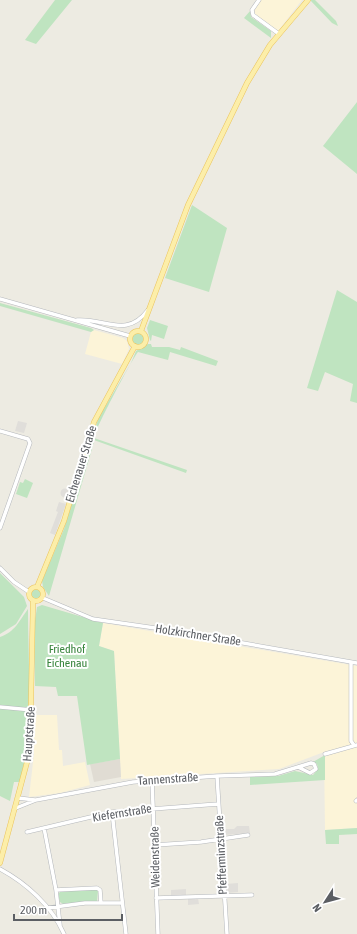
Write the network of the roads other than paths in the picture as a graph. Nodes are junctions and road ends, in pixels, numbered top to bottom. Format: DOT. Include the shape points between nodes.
graph roads {
  1 [pos="259,0"];
  2 [pos="308,0"];
  3 [pos="279,34"];
  4 [pos="0,299"];
  5 [pos="151,308"];
  6 [pos="74,320"];
  7 [pos="141,332"];
  8 [pos="130,336"];
  9 [pos="135,346"];
  10 [pos="0,431"];
  11 [pos="0,528"];
  12 [pos="0,568"];
  13 [pos="37,587"];
  14 [pos="29,592"];
  15 [pos="43,598"];
  16 [pos="33,601"];
  17 [pos="351,662"];
  18 [pos="357,663"];
  19 [pos="0,707"];
  20 [pos="32,710"];
  21 [pos="356,745"];
  22 [pos="325,754"];
  23 [pos="300,768"];
  24 [pos="217,776"];
  25 [pos="152,780"];
  26 [pos="18,798"];
  27 [pos="36,800"];
  28 [pos="218,804"];
  29 [pos="16,808"];
  30 [pos="154,808"];
  31 [pos="112,812"];
  32 [pos="44,828"];
  33 [pos="27,832"];
  34 [pos="248,835"];
  35 [pos="220,839"];
  36 [pos="155,846"];
  37 [pos="2,851"];
  38 [pos="0,863"];
  39 [pos="0,869"];
  40 [pos="56,890"];
  41 [pos="252,894"];
  42 [pos="224,896"];
  43 [pos="156,898"];
  44 [pos="101,903"];
  45 [pos="122,903"];
  46 [pos="58,907"];
  47 [pos="47,908"];
  48 [pos="60,925"];
  49 [pos="64,934"];
  50 [pos="126,934"];
  51 [pos="158,934"];
  52 [pos="227,934"];
  1 -- 3 [label="street" via="252,10 253,15"];
  2 -- 3 [label="main road"];
  3 -- 5 [label="main road" via="247,83 188,205"];
  4 -- 6 [label="street"];
  5 -- 6 [label="street" via="137,322 124,327 91,319"];
  5 -- 7 [label="main road"];
  6 -- 8 [label="street"];
  7 -- 8 [label="main road" via="135,331"];
  7 -- 9 [label="main road" via="145,335 145,342 141,346"];
  8 -- 9 [label="main road" via="131,343"];
  9 -- 13 [label="main road, Eichenauer Straße" via="94,422 64,521"];
  10 -- 11 [label="street" via="30,441"];
  12 -- 14 [label="street"];
  13 -- 14 [label="main road"];
  13 -- 15 [label="main road" via="43,592"];
  14 -- 16 [label="main road"];
  15 -- 16 [label="main road"];
  15 -- 17 [label="street, Holzkirchner Straße" via="92,619 177,631"];
  16 -- 20 [label="main road, Hauptstraße"];
  17 -- 18 [label="street, Holzkirchner Straße"];
  17 -- 21 [label="street" via="351,741"];
  19 -- 20 [label="street"];
  20 -- 26 [label="main road, Hauptstraße" via="29,759"];
  21 -- 22 [label="street"];
  23 -- 24 [label="street, Tannenstraße" via="275,774"];
  24 -- 25 [label="street, Tannenstraße"];
  24 -- 28 [label="street, Pfefferminzstraße"];
  25 -- 27 [label="street, Tannenstraße"];
  25 -- 30 [label="street, Weidenstraße"];
  26 -- 27 [label="street, Tannenstraße"];
  26 -- 29 [label="main road, Hauptstraße"];
  27 -- 29 [label="street, Tannenstraße"];
  28 -- 30 [label="street, Kiefernstraße"];
  28 -- 35 [label="street, Pfefferminzstraße"];
  29 -- 37 [label="main road, Hauptstraße"];
  30 -- 31 [label="street, Kiefernstraße"];
  30 -- 36 [label="street, Weidenstraße"];
  31 -- 32 [label="street, Kiefernstraße"];
  31 -- 45 [label="street"];
  32 -- 33 [label="street, Kiefernstraße"];
  32 -- 40 [label="street"];
  34 -- 35 [label="street"];
  35 -- 36 [label="street"];
  35 -- 42 [label="street, Pfefferminzstraße"];
  36 -- 43 [label="street, Weidenstraße"];
  37 -- 38 [label="main road, Hauptstraße"];
  39 -- 47 [label="street" via="28,887"];
  40 -- 44 [label="street" via="97,888 100,890"];
  40 -- 46 [label="street"];
  41 -- 42 [label="street"];
  42 -- 43 [label="street"];
  42 -- 52 [label="street, Pfefferminzstraße"];
  43 -- 51 [label="street, Weidenstraße"];
  44 -- 45 [label="street"];
  44 -- 46 [label="street"];
  45 -- 50 [label="street"];
  46 -- 47 [label="street"];
  46 -- 48 [label="street"];
  47 -- 48 [label="street"];
  48 -- 49 [label="street"];
}
